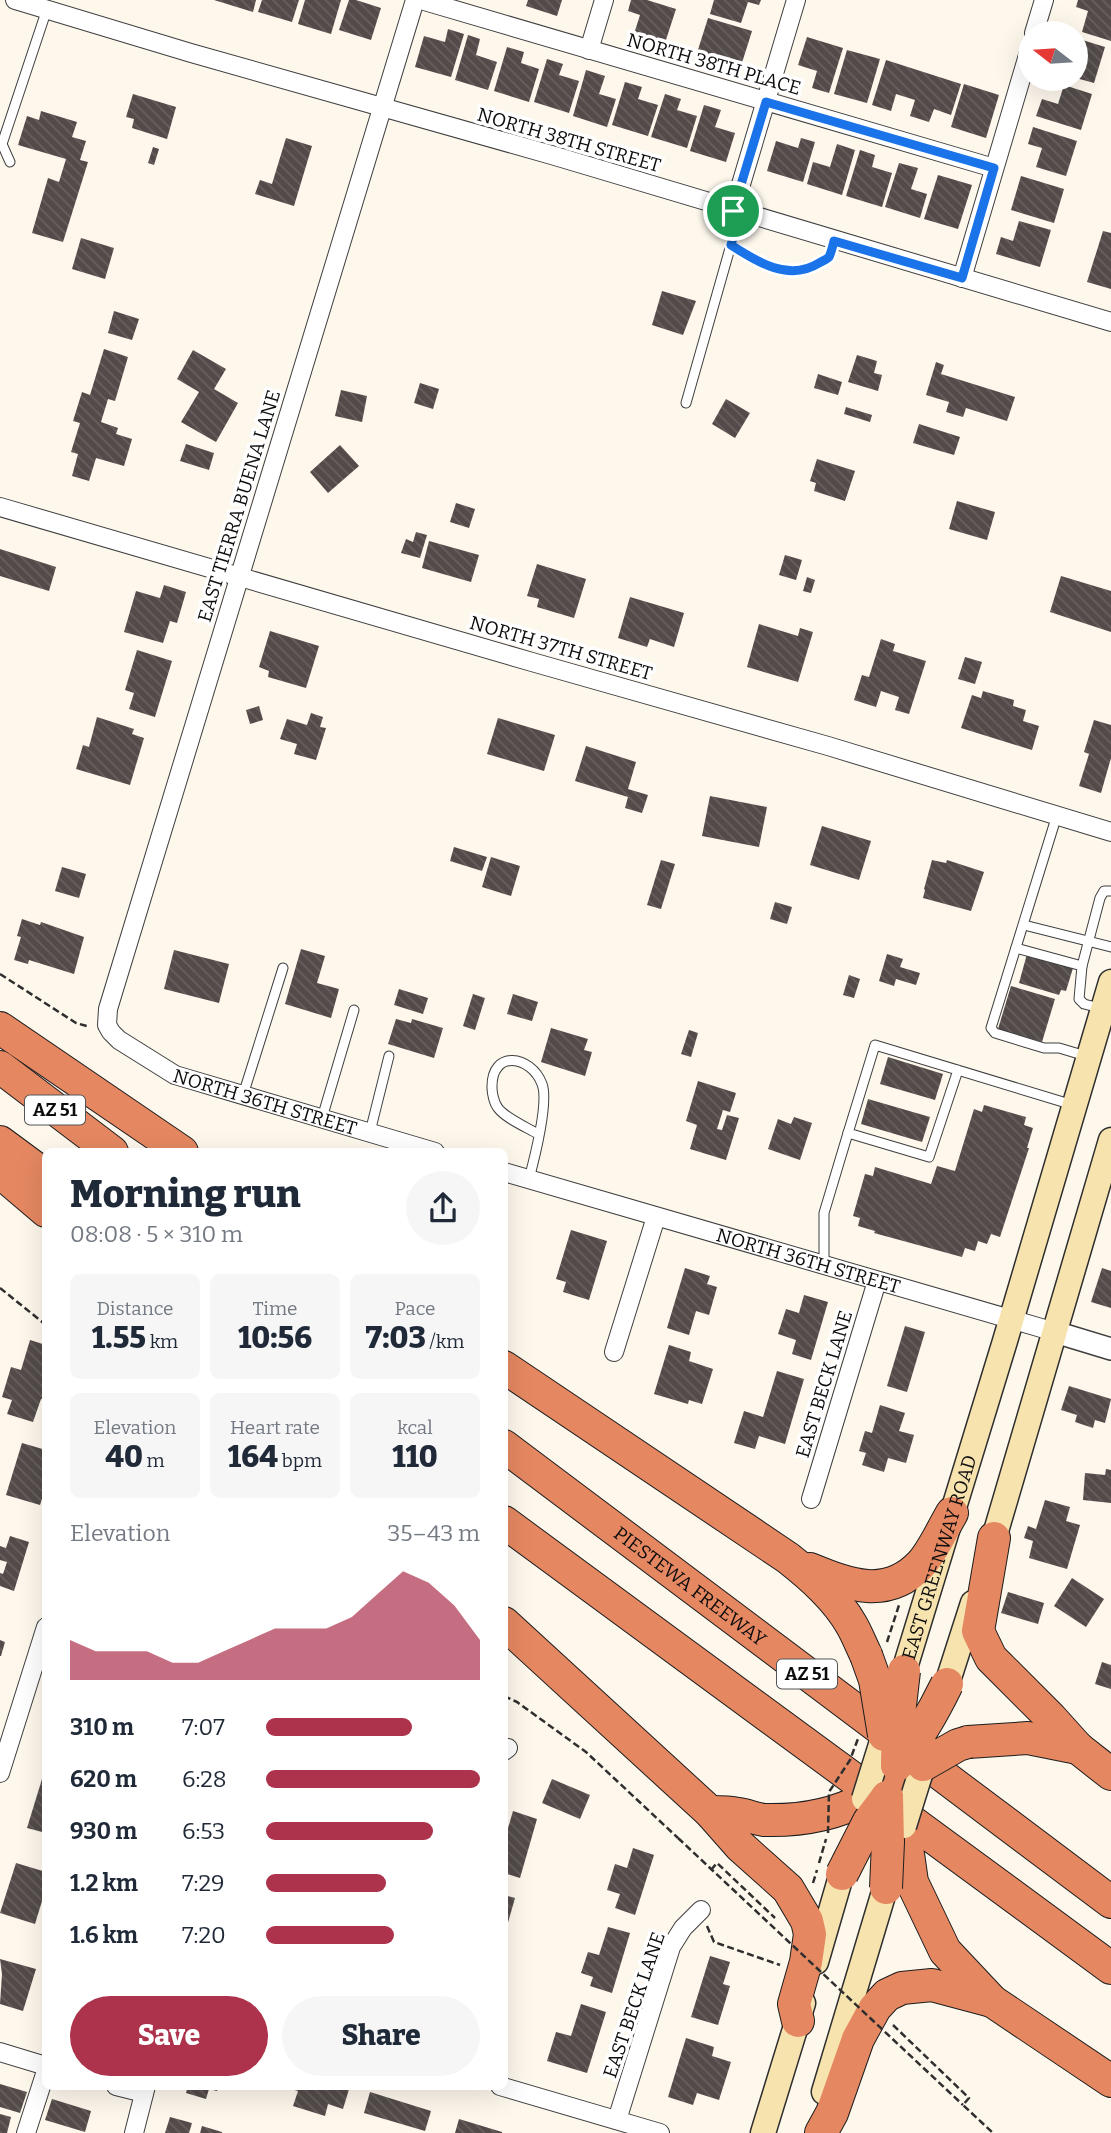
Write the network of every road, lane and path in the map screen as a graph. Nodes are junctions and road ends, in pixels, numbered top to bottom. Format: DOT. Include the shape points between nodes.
graph roads {
  1 [pos="15,0"];
  2 [pos="415,0"];
  3 [pos="421,0"];
  4 [pos="604,0"];
  5 [pos="796,0"];
  6 [pos="1044,0"];
  7 [pos="47,9"];
  8 [pos="1038,21"];
  9 [pos="589,50"];
  10 [pos="1018,88"];
  11 [pos="766,102"];
  12 [pos="382,108"];
  13 [pos="10,162"];
  14 [pos="994,168"];
  15 [pos="737,212"];
  16 [pos="834,241"];
  17 [pos="731,245"];
  18 [pos="962,278"];
  19 [pos="1111,322"];
  20 [pos="686,403"];
  21 [pos="0,507"];
  22 [pos="240,577"];
  23 [pos="1057,815"];
  24 [pos="1111,832"];
  25 [pos="1111,891"];
  26 [pos="1024,925"];
  27 [pos="1088,942"];
  28 [pos="1111,947"];
  29 [pos="1016,948"];
  30 [pos="1082,966"];
  31 [pos="283,968"];
  32 [pos="0,974"];
  33 [pos="1111,982"];
  34 [pos="1103,1008"];
  35 [pos="354,1010"];
  36 [pos="107,1025"];
  37 [pos="0,1028"];
  38 [pos="389,1056"];
  39 [pos="1089,1057"];
  40 [pos="0,1067"];
  41 [pos="958,1070"];
  42 [pos="243,1095"];
  43 [pos="1075,1105"];
  44 [pos="322,1118"];
  45 [pos="370,1132"];
  46 [pos="848,1133"];
  47 [pos="538,1134"];
  48 [pos="1111,1140"];
  49 [pos="0,1142"];
  50 [pos="107,1148"];
  51 [pos="176,1148"];
  52 [pos="422,1148"];
  53 [pos="0,1172"];
  54 [pos="42,1173"];
  55 [pos="508,1173"];
  56 [pos="529,1180"];
  57 [pos="42,1208"];
  58 [pos="656,1217"];
  59 [pos="824,1266"];
  60 [pos="877,1281"];
  61 [pos="0,1288"];
  62 [pos="1012,1318"];
  63 [pos="42,1322"];
  64 [pos="1055,1332"];
  65 [pos="1111,1349"];
  66 [pos="614,1352"];
  67 [pos="508,1370"];
  68 [pos="508,1449"];
  69 [pos="811,1499"];
  70 [pos="952,1513"];
  71 [pos="508,1525"];
  72 [pos="994,1538"];
  73 [pos="788,1558"];
  74 [pos="904,1577"];
  75 [pos="508,1627"];
  76 [pos="42,1638"];
  77 [pos="882,1665"];
  78 [pos="947,1684"];
  79 [pos="508,1698"];
  80 [pos="7,1725"];
  81 [pos="872,1730"];
  82 [pos="1077,1748"];
  83 [pos="0,1773"];
  84 [pos="1111,1774"];
  85 [pos="893,1781"];
  86 [pos="710,1812"];
  87 [pos="828,1823"];
  88 [pos="711,1870"];
  89 [pos="842,1874"];
  90 [pos="900,1889"];
  91 [pos="1111,1902"];
  92 [pos="701,1910"];
  93 [pos="783,1924"];
  94 [pos="799,1947"];
  95 [pos="799,1961"];
  96 [pos="784,1966"];
  97 [pos="1111,1968"];
  98 [pos="992,2001"];
  99 [pos="798,2021"];
  100 [pos="892,2024"];
  101 [pos="0,2052"];
  102 [pos="42,2065"];
  103 [pos="1111,2081"];
  104 [pos="42,2083"];
  105 [pos="508,2088"];
  106 [pos="145,2090"];
  107 [pos="963,2105"];
  108 [pos="617,2120"];
  109 [pos="26,2133"];
  110 [pos="134,2133"];
  111 [pos="660,2133"];
  112 [pos="763,2133"];
  113 [pos="812,2133"];
  114 [pos="821,2133"];
  115 [pos="993,2133"];
  1 -- 7 [label="street, NORTH 38TH STREET"];
  2 -- 12 [label="street, EAST TIERRA BUENA LANE"];
  3 -- 9 [label="street, NORTH 38TH PLACE"];
  4 -- 9 [label="street"];
  5 -- 11 [label="street"];
  6 -- 8 [label="street"];
  7 -- 12 [label="street, NORTH 38TH STREET"];
  7 -- 13 [label="lane" via="2,144"];
  9 -- 11 [label="street, NORTH 38TH PLACE"];
  10 -- 14 [label="street"];
  11 -- 14 [label="street, NORTH 38TH PLACE"];
  11 -- 15 [label="street"];
  12 -- 15 [label="street, NORTH 38TH STREET"];
  12 -- 22 [label="street, EAST TIERRA BUENA LANE"];
  14 -- 18 [label="street"];
  15 -- 16 [label="street, NORTH 38TH STREET"];
  15 -- 17 [label="lane"];
  16 -- 17 [label="lane" via="828,257 801,271 765,265"];
  16 -- 18 [label="street, NORTH 38TH STREET"];
  17 -- 20 [label="lane"];
  18 -- 19 [label="street, NORTH 38TH STREET"];
  21 -- 22 [label="street, NORTH 37TH STREET"];
  22 -- 23 [label="street, NORTH 37TH STREET"];
  22 -- 36 [label="street, EAST TIERRA BUENA LANE"];
  23 -- 24 [label="street, NORTH 37TH STREET"];
  23 -- 26 [label="lane"];
  25 -- 27 [label="lane" via="1104,891 1100,898"];
  26 -- 27 [label="lane"];
  26 -- 29 [label="lane"];
  27 -- 28 [label="lane"];
  27 -- 30 [label="lane"];
  29 -- 30 [label="lane"];
  29 -- 39 [label="lane" via="991,1028 1044,1048"];
  30 -- 34 [label="lane" via="1079,999"];
  31 -- 42 [label="lane"];
  32 -- 36 [label="path" via="76,1023"];
  33 -- 34 [label="main road, EAST GREENWAY ROAD"];
  34 -- 39 [label="main road, EAST GREENWAY ROAD"];
  35 -- 44 [label="lane"];
  36 -- 42 [label="street, NORTH 36TH STREET" via="119,1040 175,1075"];
  37 -- 51 [label="highway"];
  38 -- 45 [label="lane"];
  39 -- 43 [label="main road, EAST GREENWAY ROAD"];
  40 -- 50 [label="highway, AZ 51"];
  41 -- 43 [label="lane"];
  41 -- 46 [label="lane" via="929,1157"];
  41 -- 46 [label="lane" via="875,1045"];
  42 -- 44 [label="street, NORTH 36TH STREET"];
  43 -- 62 [label="main road, EAST GREENWAY ROAD"];
  44 -- 45 [label="street, NORTH 36TH STREET"];
  45 -- 52 [label="street, NORTH 36TH STREET"];
  46 -- 59 [label="lane" via="824,1213"];
  47 -- 47 [label="lane" via="543,1085 520,1061 498,1064 492,1076 498,1109"];
  47 -- 56 [label="lane"];
  48 -- 64 [label="main road"];
  49 -- 54 [label="highway"];
  53 -- 57 [label="highway"];
  55 -- 56 [label="street, NORTH 36TH STREET"];
  56 -- 58 [label="street, NORTH 36TH STREET"];
  58 -- 59 [label="street, NORTH 36TH STREET"];
  58 -- 66 [label="street"];
  59 -- 60 [label="street, NORTH 36TH STREET"];
  60 -- 62 [label="street, NORTH 36TH STREET"];
  60 -- 69 [label="street, EAST BECK LANE"];
  61 -- 63 [label="path"];
  62 -- 64 [label="street, NORTH 36TH STREET"];
  62 -- 70 [label="main road, EAST GREENWAY ROAD"];
  64 -- 65 [label="street, NORTH 36TH STREET"];
  64 -- 72 [label="main road"];
  67 -- 73 [label="highway"];
  68 -- 91 [label="highway, PIESTEWA FREEWAY / AZ 51"];
  70 -- 74 [label="highway" via="922,1563"];
  70 -- 77 [label="main road, EAST GREENWAY ROAD"];
  71 -- 97 [label="highway, AZ 51"];
  72 -- 78 [label="main road"];
  72 -- 82 [label="highway" via="978,1630 991,1658"];
  73 -- 74 [label="highway" via="857,1586 875,1587"];
  73 -- 77 [label="highway" via="832,1598"];
  74 -- 77 [label="path"];
  75 -- 86 [label="highway"];
  76 -- 80 [label="street"];
  77 -- 81 [label="highway, bridge"];
  77 -- 85 [label="highway, bridge" via="898,1723"];
  78 -- 85 [label="highway, bridge"];
  79 -- 88 [label="path, bridge" via="586,1752"];
  80 -- 83 [label="street"];
  81 -- 85 [label="highway"];
  81 -- 87 [label="path, bridge" via="859,1738 829,1792"];
  82 -- 84 [label="highway"];
  82 -- 85 [label="highway, bridge" via="1028,1738 968,1742"];
  85 -- 87 [label="highway"];
  85 -- 89 [label="highway, bridge"];
  85 -- 90 [label="highway" via="904,1826"];
  85 -- 90 [label="highway, bridge" via="888,1842"];
  86 -- 87 [label="highway"];
  86 -- 99 [label="highway" via="788,1889 807,1921 806,1962 794,2004"];
  88 -- 93 [label="path" via="717,1863"];
  88 -- 107 [label="path, bridge"];
  89 -- 99 [label="main road"];
  90 -- 98 [label="highway" via="945,1951"];
  90 -- 113 [label="main road"];
  92 -- 96 [label="path" via="714,1942"];
  92 -- 108 [label="street, EAST BECK LANE" via="671,1947"];
  94 -- 95 [label="path"];
  98 -- 103 [label="highway"];
  98 -- 114 [label="highway" via="932,1985 902,1988 887,1995 858,2039"];
  99 -- 112 [label="main road"];
  100 -- 107 [label="path" via="969,2098"];
  101 -- 102 [label="street"];
  104 -- 109 [label="street"];
  105 -- 108 [label="street"];
  106 -- 110 [label="street"];
  107 -- 115 [label="path"];
  108 -- 111 [label="street"];
}
